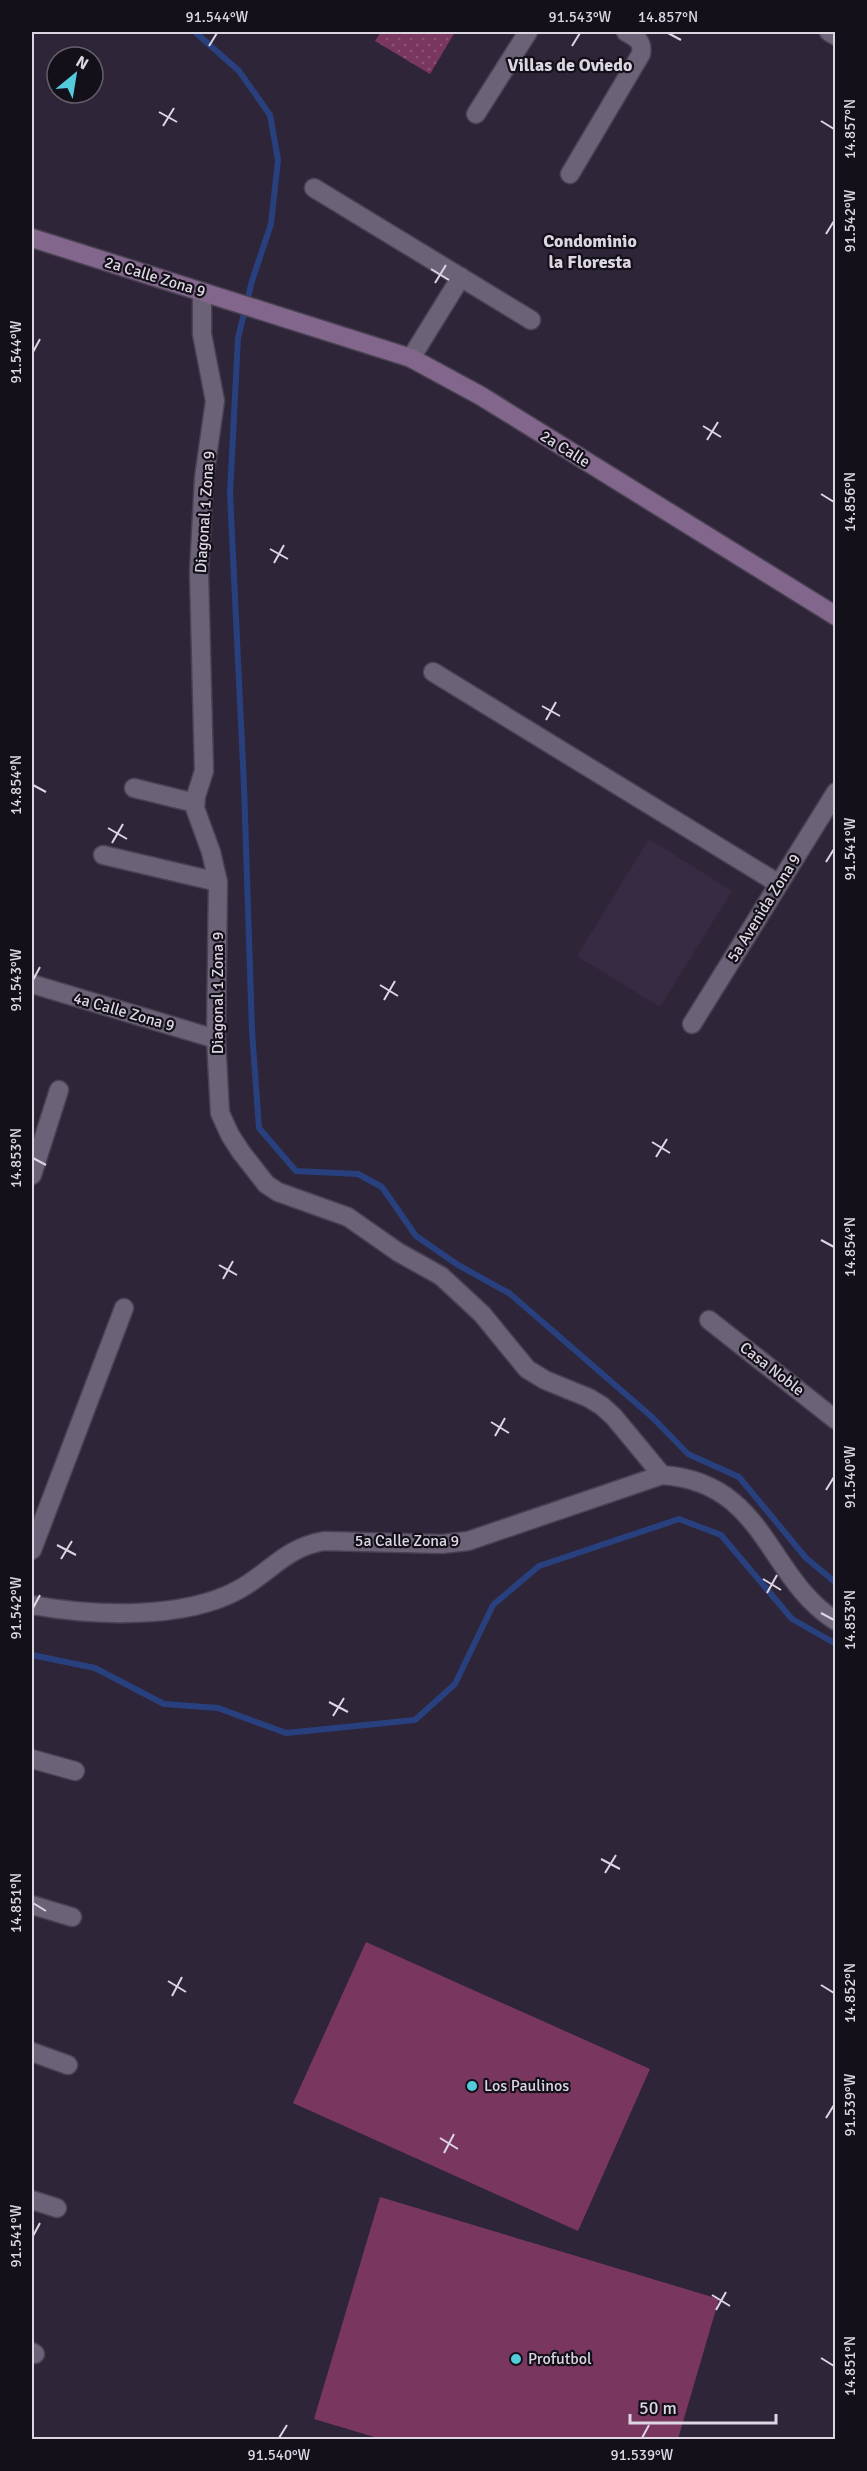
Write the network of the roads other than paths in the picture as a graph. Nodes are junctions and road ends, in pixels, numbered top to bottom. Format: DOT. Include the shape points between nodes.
graph roads {
  1 [pos="528,32"];
  2 [pos="626,32"];
  3 [pos="829,32"];
  4 [pos="836,36"];
  5 [pos="476,114"];
  6 [pos="570,174"];
  7 [pos="314,188"];
  8 [pos="32,238"];
  9 [pos="461,277"];
  10 [pos="207,293"];
  11 [pos="279,315"];
  12 [pos="531,320"];
  13 [pos="411,358"];
  14 [pos="836,616"];
  15 [pos="434,672"];
  16 [pos="134,788"];
  17 [pos="836,792"];
  18 [pos="195,803"];
  19 [pos="103,855"];
  20 [pos="218,882"];
  21 [pos="779,884"];
  22 [pos="32,984"];
  23 [pos="692,1024"];
  24 [pos="216,1039"];
  25 [pos="59,1090"];
  26 [pos="32,1175"];
  27 [pos="124,1308"];
  28 [pos="709,1320"];
  29 [pos="836,1420"];
  30 [pos="662,1475"];
  31 [pos="32,1550"];
  32 [pos="32,1605"];
  33 [pos="836,1621"];
  34 [pos="32,1759"];
  35 [pos="75,1771"];
  36 [pos="32,1905"];
  37 [pos="72,1917"];
  38 [pos="32,2052"];
  39 [pos="68,2065"];
  40 [pos="32,2200"];
  41 [pos="57,2208"];
  1 -- 5 [label="street"];
  2 -- 6 [label="street" via="639,39 643,46 641,54"];
  3 -- 4 [label="street"];
  7 -- 9 [label="street"];
  8 -- 10 [label="street, 2a Calle Zona 9"];
  9 -- 12 [label="street"];
  9 -- 13 [label="street"];
  10 -- 11 [label="street, 2a Calle Zona 9"];
  10 -- 18 [label="street, Diagonal 1 Zona 9" via="202,334 214,401 204,478 199,572 204,771"];
  11 -- 13 [label="street, 2a Calle"];
  13 -- 14 [label="street, 2a Calle" via="481,396"];
  15 -- 21 [label="street"];
  16 -- 18 [label="street"];
  17 -- 21 [label="street, 5a Avenida Zona 9"];
  18 -- 20 [label="street, Diagonal 1 Zona 9"];
  19 -- 20 [label="street"];
  20 -- 24 [label="street, Diagonal 1 Zona 9"];
  21 -- 23 [label="street, 5a Avenida Zona 9"];
  22 -- 24 [label="street, 4a Calle Zona 9"];
  24 -- 30 [label="street, Diagonal 1 Zona 9" via="223,1123 266,1184 348,1217 441,1276 482,1314 527,1369 602,1407"];
  25 -- 26 [label="street"];
  27 -- 31 [label="street"];
  28 -- 29 [label="street, Casa Noble"];
  30 -- 32 [label="street, 5a Calle Zona 9" via="468,1541 309,1543 280,1558 239,1590 202,1605 153,1612"];
  30 -- 33 [label="street, 5a Calle Zona 9" via="693,1479 735,1504 759,1529 812,1603"];
  34 -- 35 [label="street"];
  36 -- 37 [label="street"];
  38 -- 39 [label="street"];
  40 -- 41 [label="street"];
}
